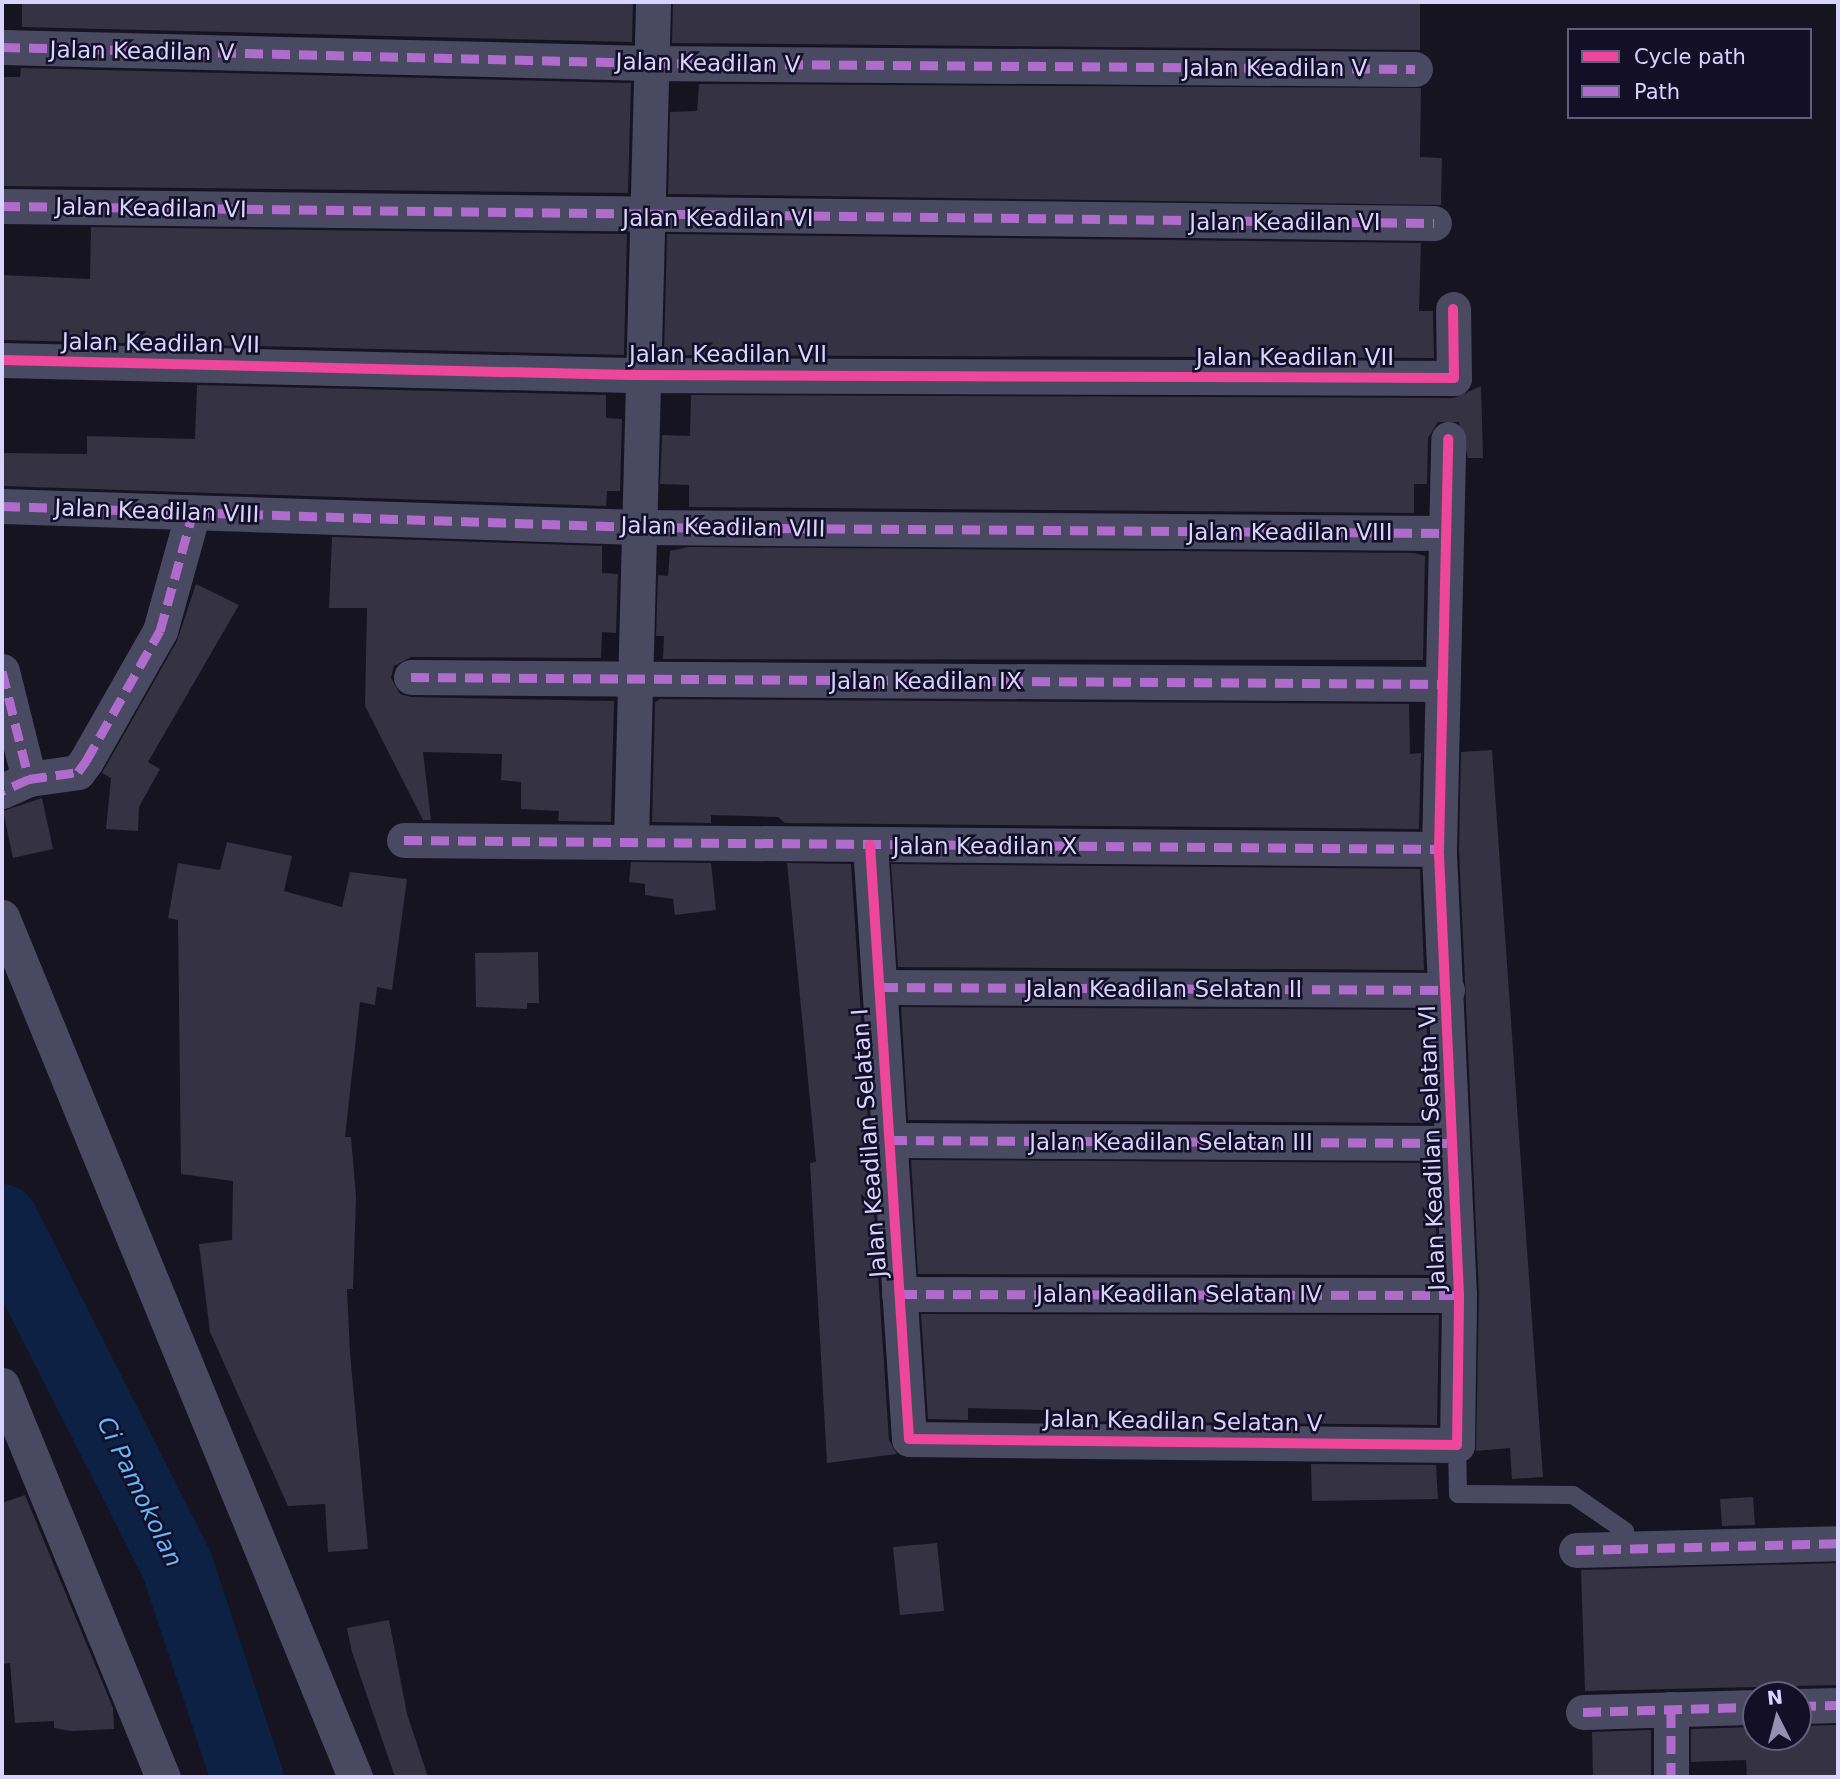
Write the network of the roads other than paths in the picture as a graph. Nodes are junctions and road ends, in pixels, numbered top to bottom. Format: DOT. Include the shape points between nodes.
graph roads {
  1 [pos="653,2"];
  2 [pos="2,47"];
  3 [pos="650,63"];
  4 [pos="1415,69"];
  5 [pos="2,206"];
  6 [pos="645,218"];
  7 [pos="1434,223"];
  8 [pos="1453,309"];
  9 [pos="2,360"];
  10 [pos="643,375"];
  11 [pos="1448,439"];
  12 [pos="2,506"];
  13 [pos="193,512"];
  14 [pos="638,527"];
  15 [pos="1445,533"];
  16 [pos="2,671"];
  17 [pos="411,677"];
  18 [pos="632,679"];
  19 [pos="1442,684"];
  20 [pos="15,785"];
  21 [pos="632,839"];
  22 [pos="404,840"];
  23 [pos="870,845"];
  24 [pos="1439,849"];
  25 [pos="2,917"];
  26 [pos="880,987"];
  27 [pos="1447,990"];
  28 [pos="889,1140"];
  29 [pos="1452,1143"];
  30 [pos="899,1294"];
  31 [pos="1459,1295"];
  32 [pos="2,1385"];
  33 [pos="909,1439"];
  34 [pos="1457,1445"];
  35 [pos="1838,1543"];
  36 [pos="1627,1548"];
  37 [pos="1576,1550"];
  38 [pos="1838,1705"];
  39 [pos="1812,1706"];
  40 [pos="1742,1707"];
  41 [pos="1671,1709"];
  42 [pos="1583,1712"];
  43 [pos="163,1777"];
  44 [pos="355,1777"];
  45 [pos="1671,1777"];
  1 -- 3 [label="street"];
  2 -- 3 [label="street, Jalan Keadilan V"];
  3 -- 4 [label="street, Jalan Keadilan V"];
  3 -- 6 [label="street"];
  5 -- 6 [label="street, Jalan Keadilan VI"];
  6 -- 7 [label="street, Jalan Keadilan VI"];
  6 -- 10 [label="street"];
  8 -- 10 [label="street, Jalan Keadilan VII" via="1454,378"];
  9 -- 10 [label="street, Jalan Keadilan VII"];
  10 -- 14 [label="street"];
  11 -- 15 [label="street, Jalan Keadilan Selatan VI"];
  12 -- 13 [label="street, Jalan Keadilan VIII"];
  13 -- 14 [label="street, Jalan Keadilan VIII"];
  13 -- 20 [label="street" via="160,631 86,761 78,772"];
  14 -- 15 [label="street, Jalan Keadilan VIII"];
  14 -- 18 [label="street"];
  15 -- 19 [label="street, Jalan Keadilan Selatan VI"];
  16 -- 20 [label="street"];
  17 -- 18 [label="street, Jalan Keadilan IX"];
  18 -- 19 [label="street, Jalan Keadilan IX"];
  18 -- 21 [label="street"];
  19 -- 24 [label="street, Jalan Keadilan Selatan VI"];
  21 -- 22 [label="street, Jalan Keadilan X"];
  21 -- 23 [label="street, Jalan Keadilan X"];
  23 -- 24 [label="street, Jalan Keadilan X"];
  23 -- 26 [label="street, Jalan Keadilan Selatan I"];
  24 -- 27 [label="street, Jalan Keadilan Selatan VI"];
  25 -- 44 [label="street"];
  26 -- 27 [label="street, Jalan Keadilan Selatan II"];
  26 -- 28 [label="street, Jalan Keadilan Selatan I"];
  27 -- 29 [label="street, Jalan Keadilan Selatan VI"];
  28 -- 29 [label="street, Jalan Keadilan Selatan III"];
  28 -- 30 [label="street, Jalan Keadilan Selatan I"];
  29 -- 31 [label="street, Jalan Keadilan Selatan VI"];
  30 -- 31 [label="street, Jalan Keadilan Selatan IV"];
  30 -- 33 [label="street, Jalan Keadilan Selatan I"];
  31 -- 34 [label="street, Jalan Keadilan Selatan VI"];
  32 -- 43 [label="street"];
  33 -- 34 [label="street, Jalan Keadilan Selatan V"];
  34 -- 36 [label="lane" via="1458,1494 1573,1495 1625,1531"];
  35 -- 36 [label="street"];
  36 -- 37 [label="street"];
  38 -- 39 [label="street"];
  40 -- 41 [label="street"];
  41 -- 42 [label="street"];
  41 -- 45 [label="street"];
}
